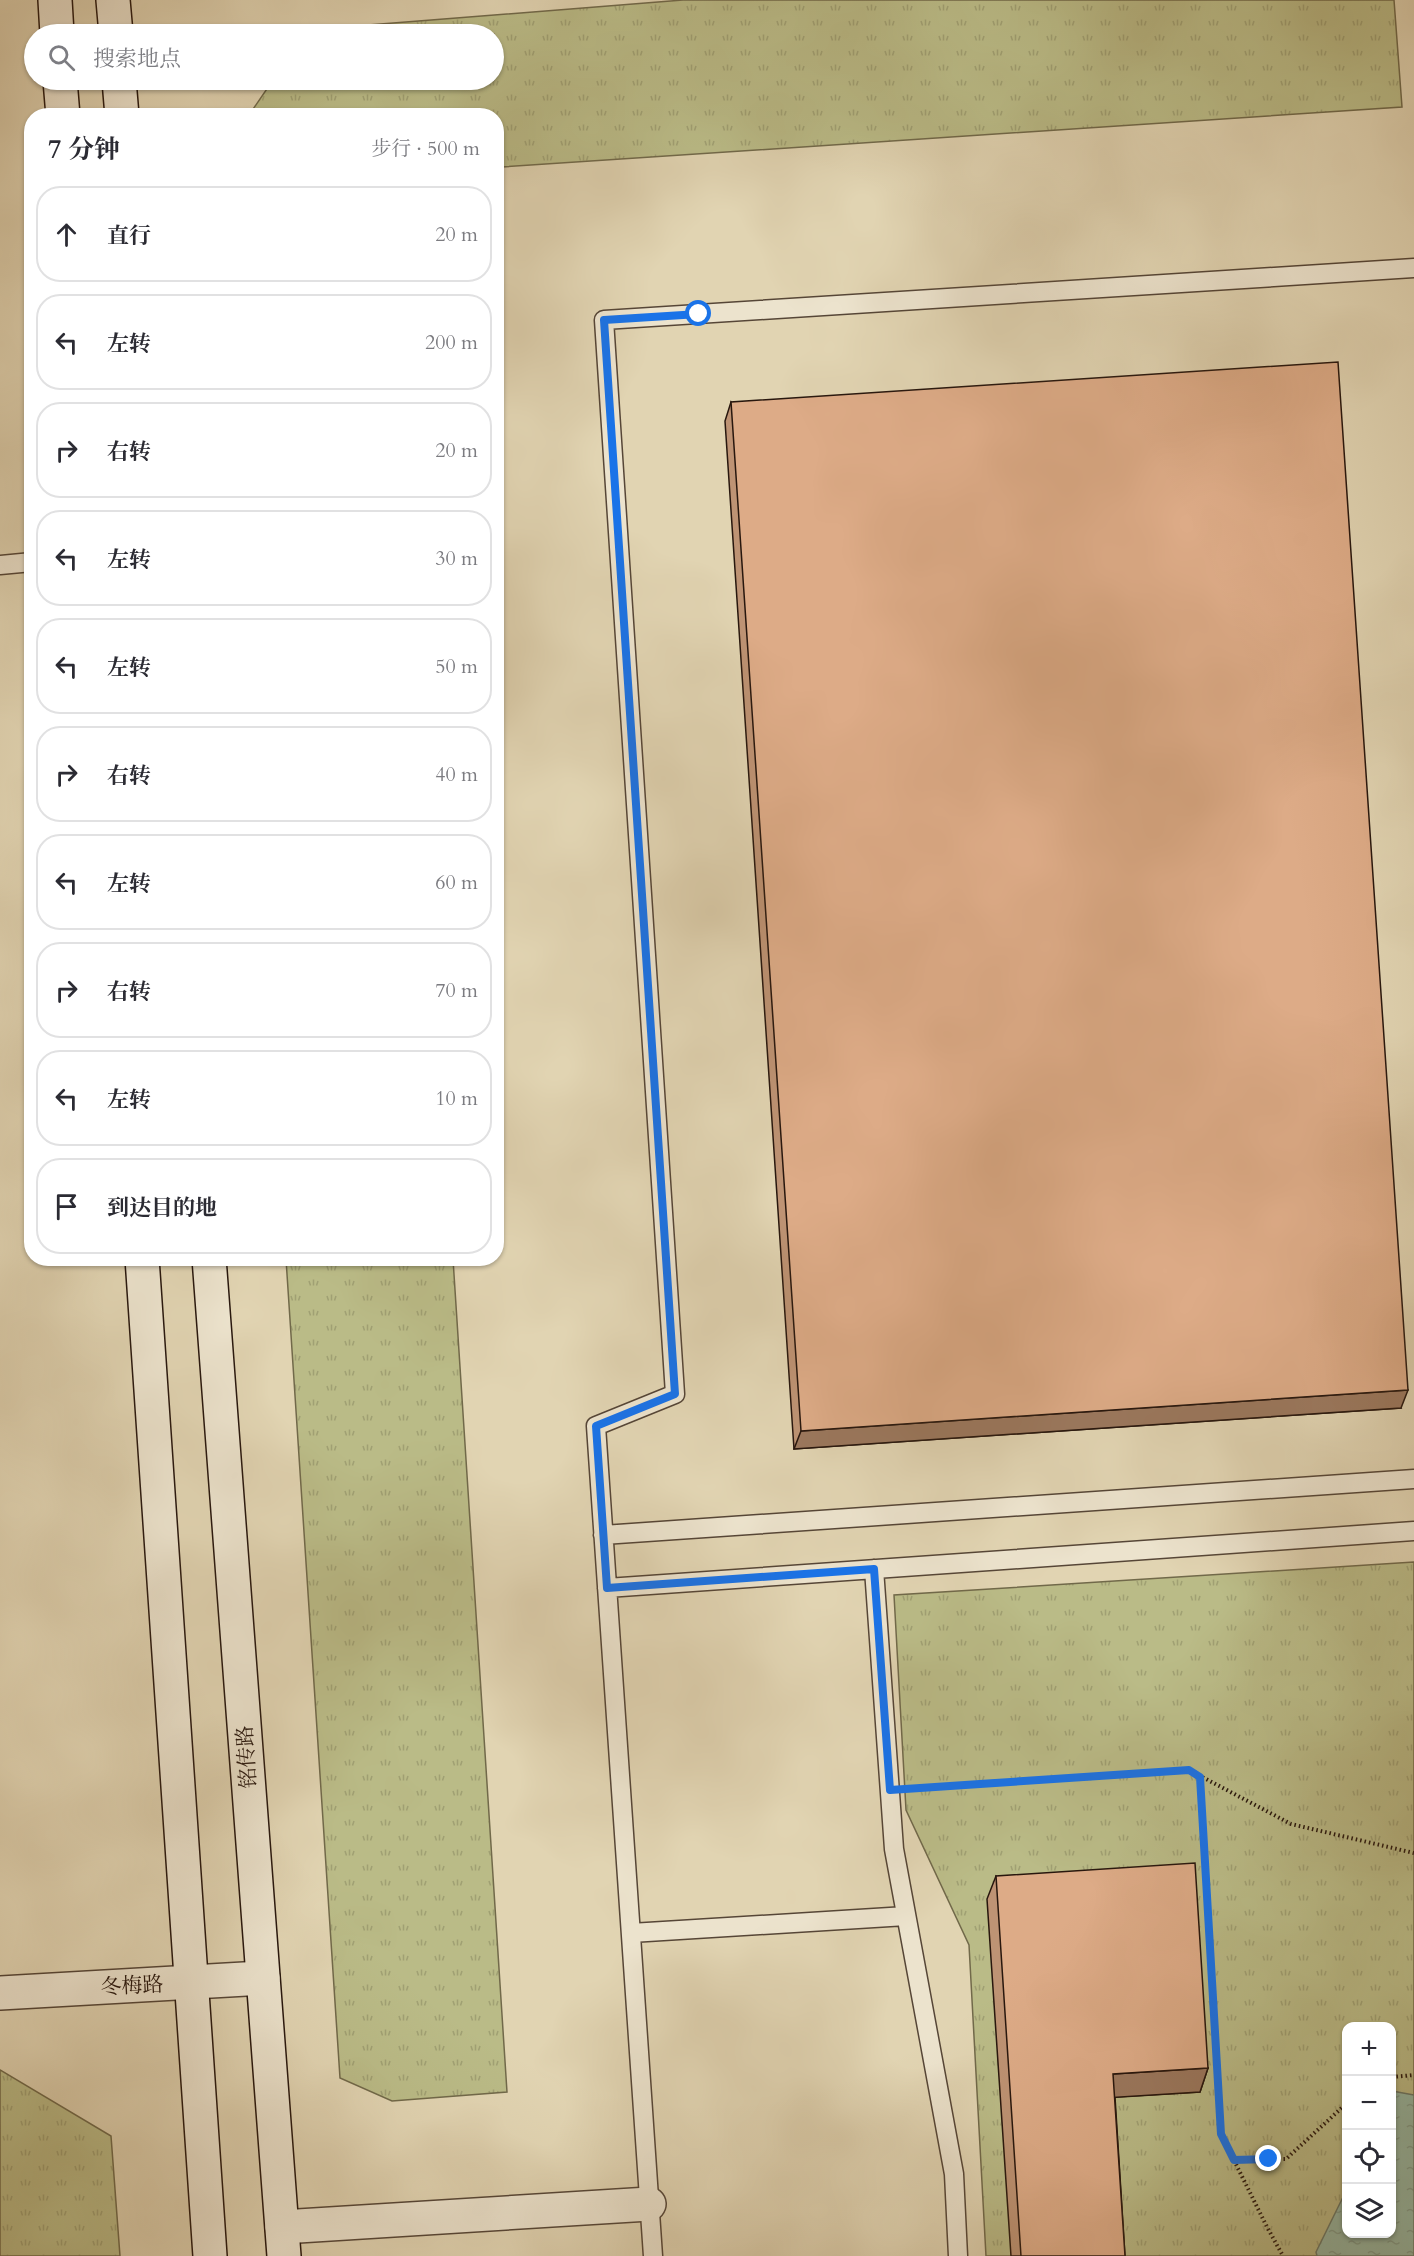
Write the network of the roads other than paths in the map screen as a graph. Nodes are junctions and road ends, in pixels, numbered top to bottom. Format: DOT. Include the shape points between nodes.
graph roads {
  1 [pos="55,0"];
  2 [pos="113,0"];
  3 [pos="56,24"];
  4 [pos="115,24"];
  5 [pos="61,90"];
  6 [pos="120,90"];
  7 [pos="62,108"];
  8 [pos="121,108"];
  9 [pos="1414,268"];
  10 [pos="24,563"];
  11 [pos="0,565"];
  12 [pos="143,1266"];
  13 [pos="210,1266"];
  14 [pos="1414,1479"];
  15 [pos="1414,1531"];
  16 [pos="603,1535"];
  17 [pos="874,1569"];
  18 [pos="607,1588"];
  19 [pos="906,1916"];
  20 [pos="631,1933"];
  21 [pos="264,1977"];
  22 [pos="190,1982"];
  23 [pos="0,1993"];
  24 [pos="650,2204"];
  25 [pos="283,2242"];
  26 [pos="210,2256"];
  27 [pos="653,2256"];
  28 [pos="958,2256"];
  1 -- 3 [label="main road"];
  2 -- 4 [label="main road"];
  5 -- 7 [label="main road"];
  6 -- 8 [label="main road"];
  9 -- 16 [label="lane" via="604,320 675,1394 596,1426"];
  10 -- 11 [label="lane"];
  12 -- 22 [label="main road"];
  13 -- 21 [label="main road, 铭传路"];
  14 -- 16 [label="lane"];
  15 -- 17 [label="lane"];
  16 -- 18 [label="lane"];
  17 -- 18 [label="lane"];
  17 -- 19 [label="lane" via="894,1849"];
  18 -- 20 [label="lane"];
  19 -- 20 [label="lane"];
  19 -- 28 [label="lane" via="954,2174"];
  20 -- 24 [label="lane"];
  21 -- 22 [label="main road, 冬梅路"];
  21 -- 25 [label="main road, 铭传路"];
  22 -- 23 [label="main road, 冬梅路"];
  22 -- 26 [label="main road"];
  24 -- 25 [label="main road"];
  24 -- 27 [label="lane"];
}
